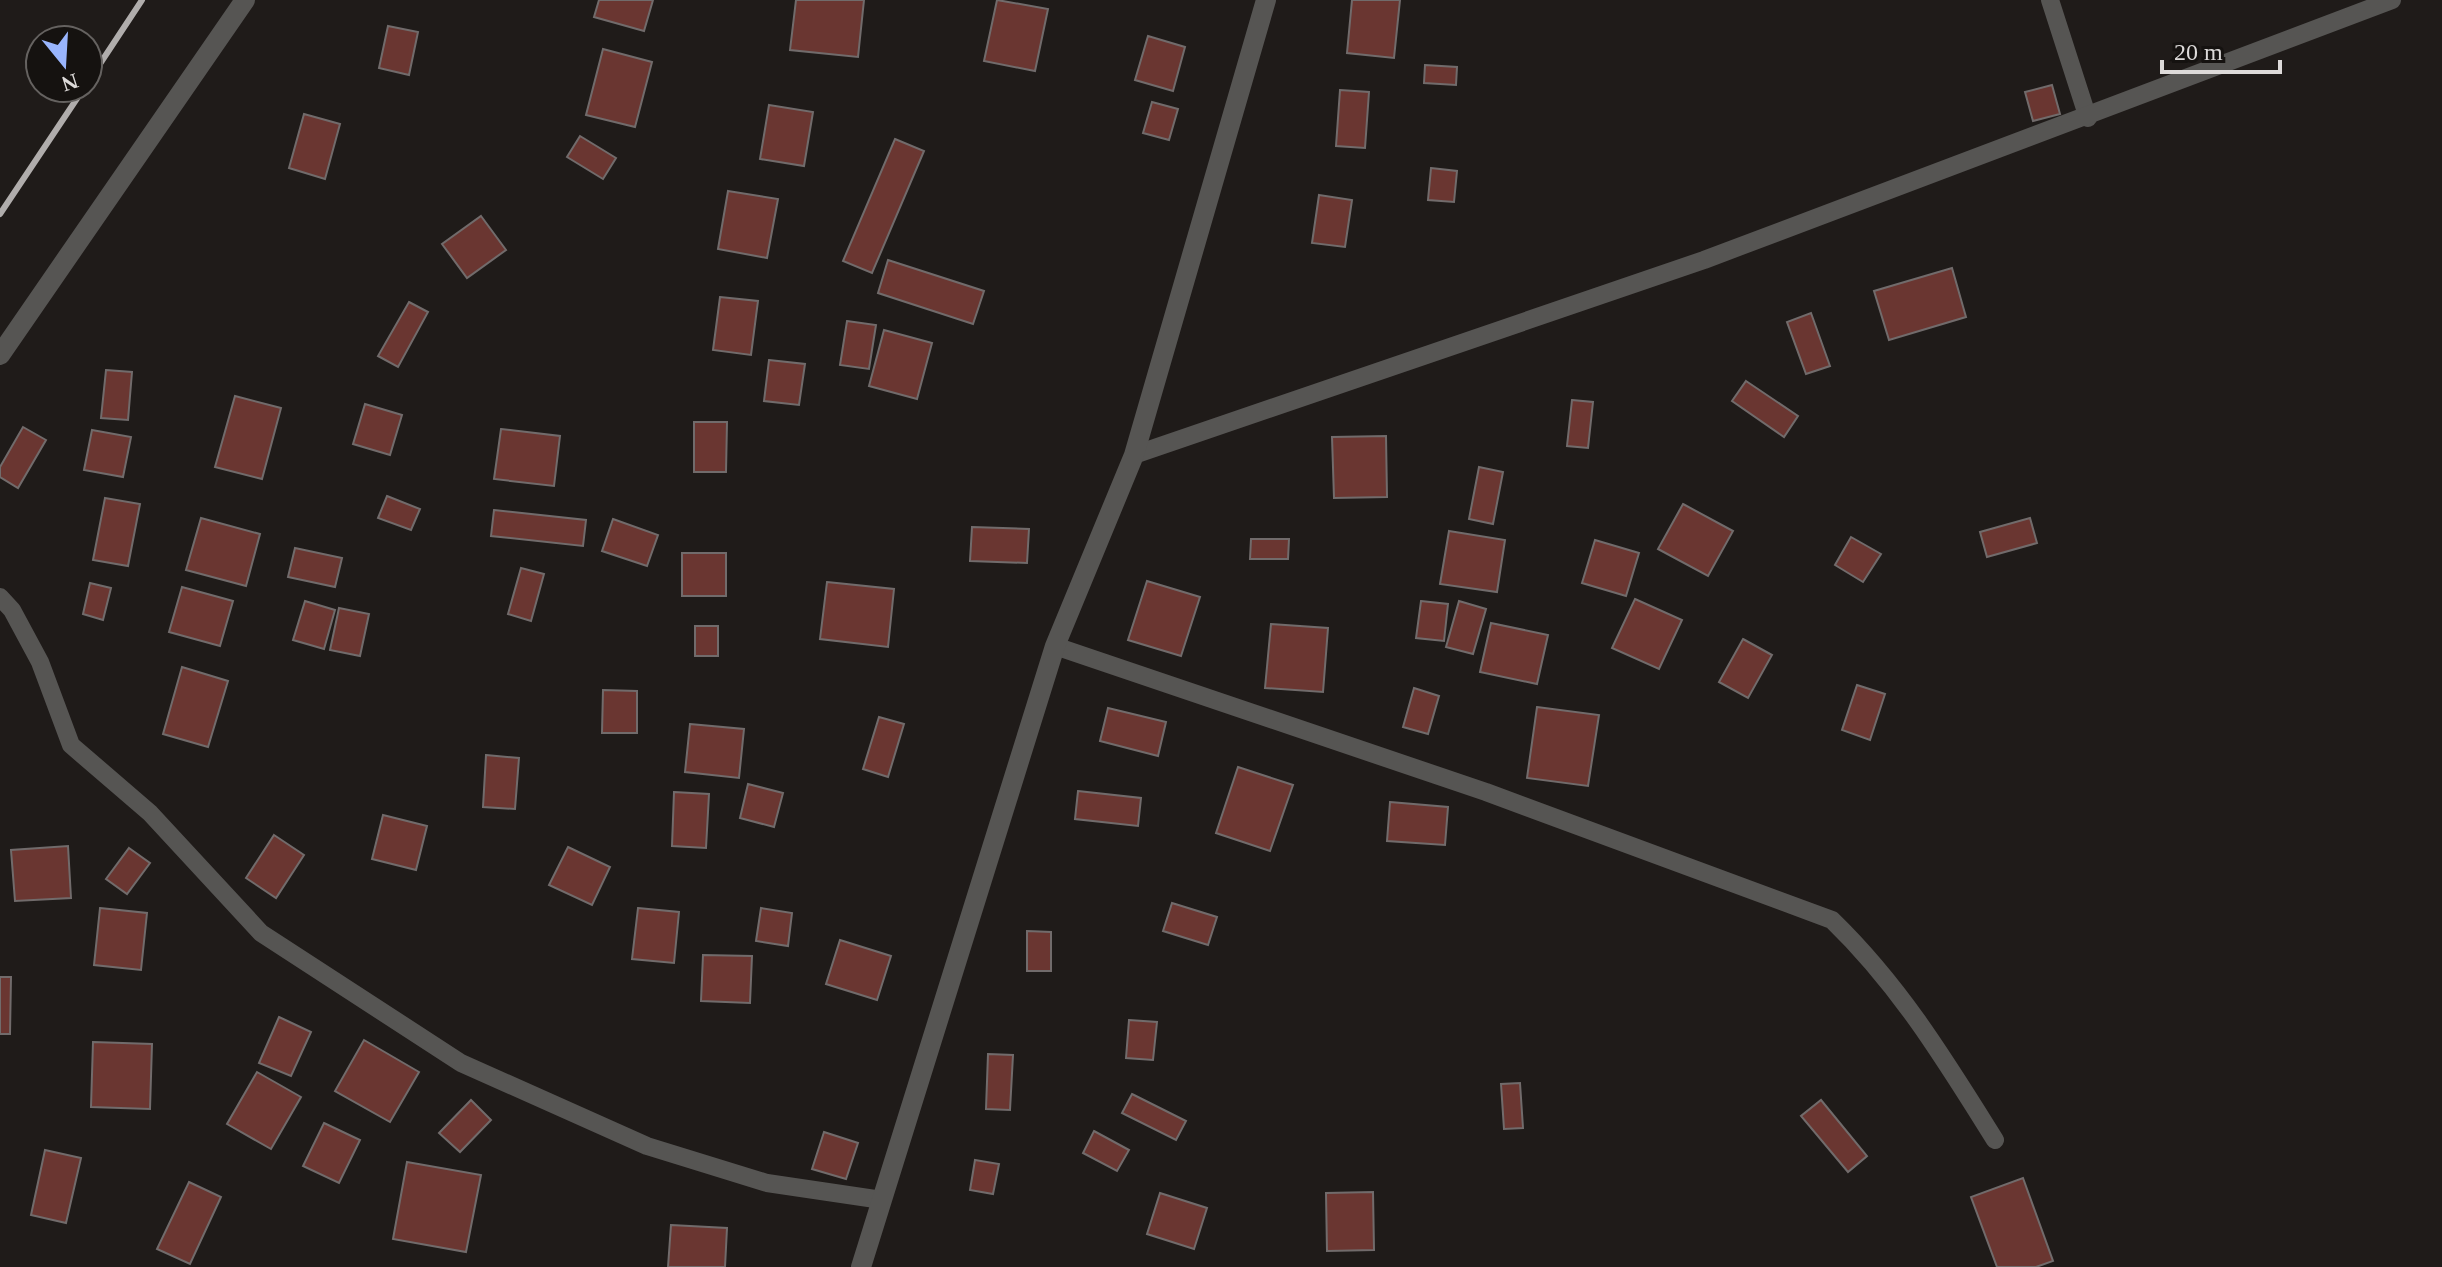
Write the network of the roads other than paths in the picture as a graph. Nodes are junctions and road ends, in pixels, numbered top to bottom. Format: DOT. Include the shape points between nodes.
graph roads {
  1 [pos="245,0"];
  2 [pos="1266,0"];
  3 [pos="2050,0"];
  4 [pos="2392,0"];
  5 [pos="2088,118"];
  6 [pos="0,355"];
  7 [pos="1134,455"];
  8 [pos="0,597"];
  9 [pos="1055,646"];
  10 [pos="1995,1140"];
  11 [pos="882,1200"];
  12 [pos="861,1267"];
  1 -- 6 [label="street"];
  2 -- 7 [label="street"];
  3 -- 5 [label="lane"];
  4 -- 5 [label="lane"];
  5 -- 7 [label="lane" via="1704,260"];
  7 -- 9 [label="street"];
  8 -- 11 [label="lane" via="40,662 71,745 150,813 261,933 461,1063 647,1146 767,1183"];
  9 -- 10 [label="lane" via="1486,792 1832,920 1876,963"];
  9 -- 11 [label="street"];
  11 -- 12 [label="street"];
}
